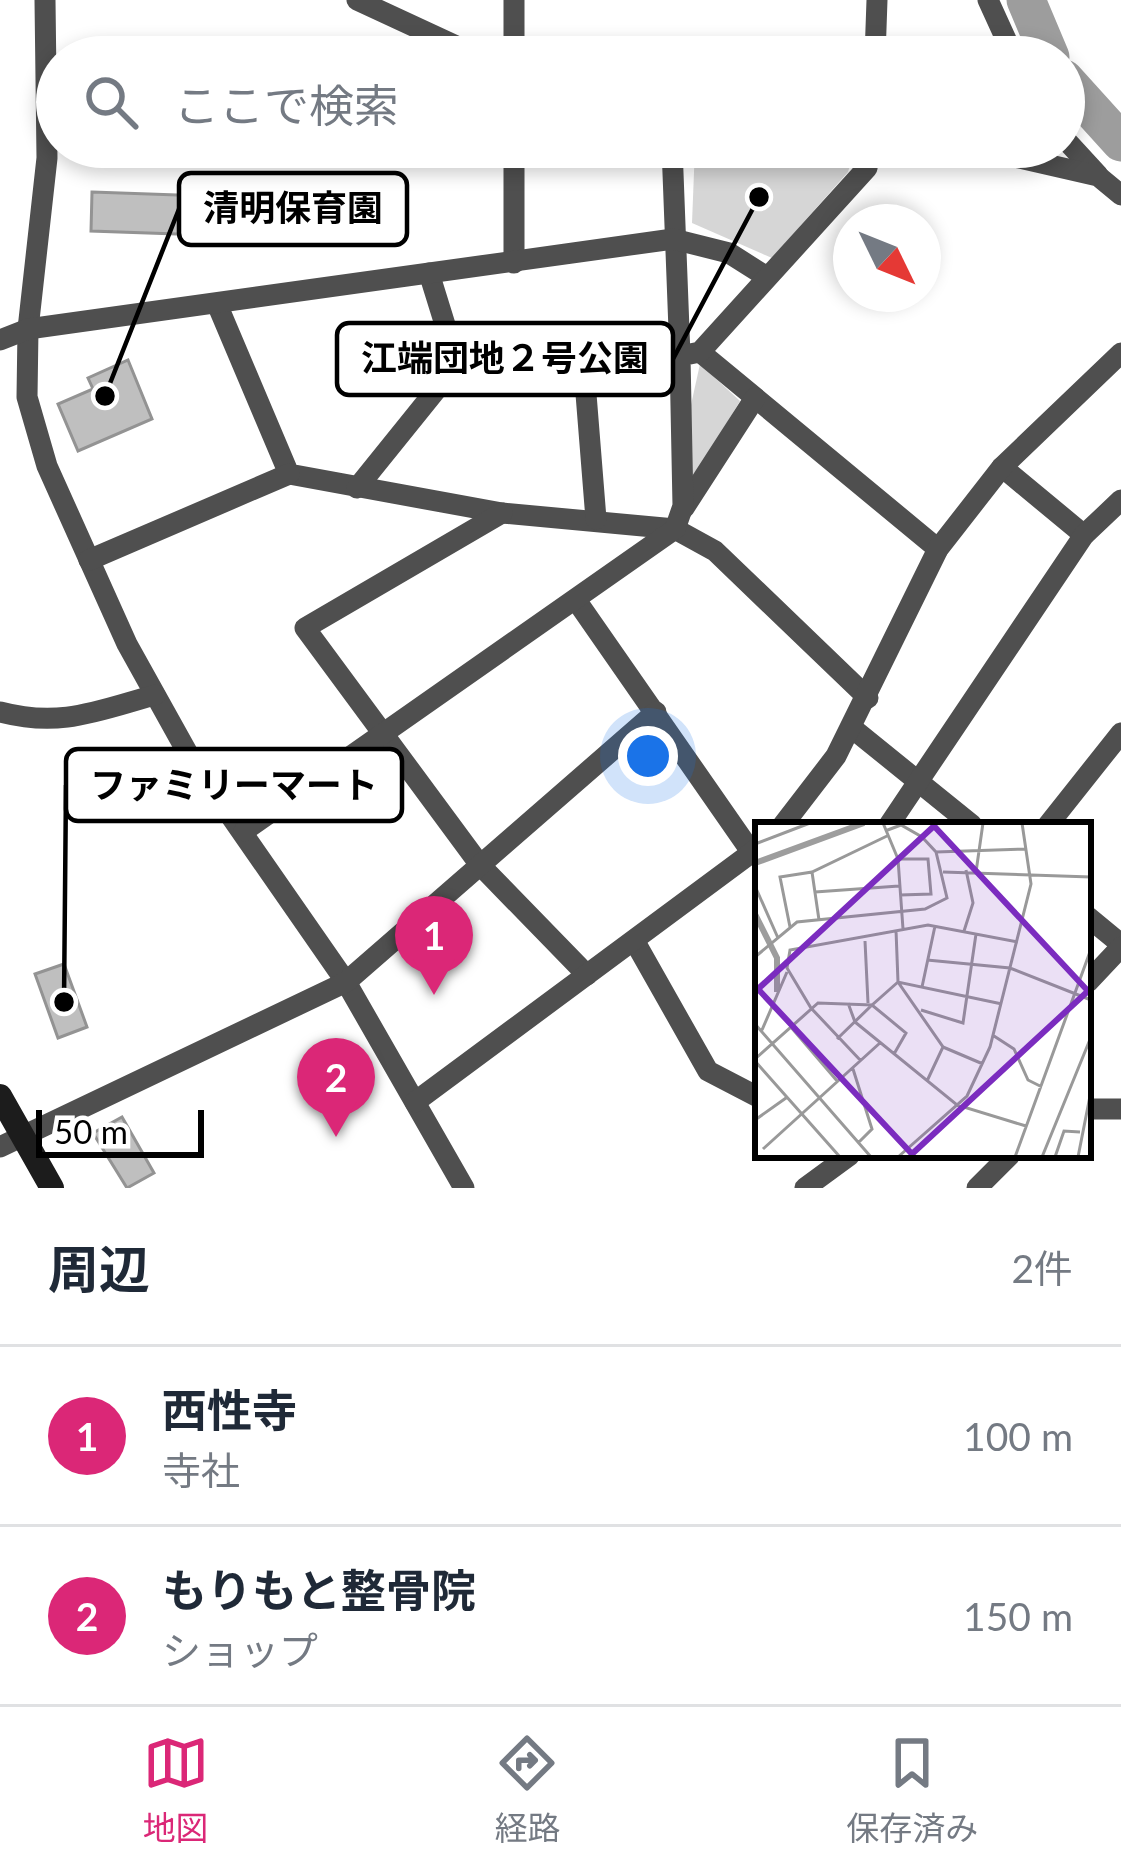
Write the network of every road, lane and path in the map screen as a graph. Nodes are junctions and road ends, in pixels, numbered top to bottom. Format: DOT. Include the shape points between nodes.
graph roads {
  1 [pos="45,0"];
  2 [pos="357,0"];
  3 [pos="514,0"];
  4 [pos="877,0"];
  5 [pos="988,0"];
  6 [pos="45,36"];
  7 [pos="435,36"];
  8 [pos="514,36"];
  9 [pos="876,36"];
  10 [pos="1004,36"];
  11 [pos="1085,161"];
  12 [pos="46,168"];
  13 [pos="514,168"];
  14 [pos="672,168"];
  15 [pos="867,168"];
  16 [pos="1063,168"];
  17 [pos="1098,176"];
  18 [pos="1121,195"];
  19 [pos="673,239"];
  20 [pos="514,263"];
  21 [pos="429,273"];
  22 [pos="767,277"];
  23 [pos="217,304"];
  24 [pos="28,329"];
  25 [pos="0,340"];
  26 [pos="1121,352"];
  27 [pos="690,354"];
  28 [pos="457,364"];
  29 [pos="584,369"];
  30 [pos="755,398"];
  31 [pos="1002,467"];
  32 [pos="289,474"];
  33 [pos="357,488"];
  34 [pos="1121,500"];
  35 [pos="502,513"];
  36 [pos="596,519"];
  37 [pos="678,520"];
  38 [pos="1084,535"];
  39 [pos="938,549"];
  40 [pos="89,560"];
  41 [pos="576,600"];
  42 [pos="155,694"];
  43 [pos="868,698"];
  44 [pos="0,712"];
  45 [pos="656,712"];
  46 [pos="852,728"];
  47 [pos="1121,733"];
  48 [pos="381,736"];
  49 [pos="922,782"];
  50 [pos="785,822"];
  51 [pos="891,822"];
  52 [pos="969,822"];
  53 [pos="1050,822"];
  54 [pos="244,831"];
  55 [pos="755,850"];
  56 [pos="481,865"];
  57 [pos="1091,920"];
  58 [pos="635,942"];
  59 [pos="1121,946"];
  60 [pos="586,975"];
  61 [pos="1091,979"];
  62 [pos="346,982"];
  63 [pos="755,1095"];
  64 [pos="0,1096"];
  65 [pos="415,1102"];
  66 [pos="11,1142"];
  67 [pos="845,1158"];
  68 [pos="1007,1158"];
  69 [pos="808,1187"];
  70 [pos="52,1188"];
  71 [pos="464,1188"];
  72 [pos="977,1188"];
  1 -- 6 [label="street"];
  2 -- 7 [label="street"];
  3 -- 8 [label="street"];
  4 -- 9 [label="street"];
  5 -- 10 [label="street"];
  11 -- 17 [label="street"];
  12 -- 24 [label="street"];
  13 -- 20 [label="street"];
  14 -- 19 [label="street"];
  15 -- 22 [label="street"];
  16 -- 17 [label="street"];
  17 -- 18 [label="street"];
  19 -- 20 [label="street"];
  19 -- 22 [label="street" via="729,253"];
  19 -- 27 [label="street"];
  20 -- 21 [label="street"];
  21 -- 23 [label="street"];
  21 -- 28 [label="street"];
  22 -- 27 [label="street"];
  23 -- 24 [label="street"];
  23 -- 32 [label="street"];
  24 -- 25 [label="street"];
  24 -- 40 [label="street" via="27,397"];
  26 -- 31 [label="street"];
  27 -- 29 [label="street"];
  27 -- 30 [label="street"];
  27 -- 37 [label="street"];
  28 -- 29 [label="street" via="464,386"];
  28 -- 33 [label="street"];
  29 -- 36 [label="street"];
  30 -- 37 [label="street"];
  30 -- 39 [label="street"];
  31 -- 38 [label="street"];
  31 -- 39 [label="street"];
  32 -- 33 [label="street"];
  32 -- 40 [label="street"];
  33 -- 35 [label="street"];
  34 -- 38 [label="street"];
  35 -- 36 [label="street"];
  35 -- 48 [label="street" via="305,628"];
  36 -- 37 [label="street"];
  37 -- 41 [label="street"];
  37 -- 43 [label="street"];
  38 -- 49 [label="street"];
  39 -- 43 [label="street"];
  40 -- 42 [label="street"];
  41 -- 45 [label="street"];
  41 -- 48 [label="street"];
  42 -- 44 [label="street" via="67,719"];
  42 -- 54 [label="street" via="190,759"];
  43 -- 46 [label="street"];
  45 -- 55 [label="street"];
  45 -- 56 [label="street"];
  46 -- 49 [label="street"];
  46 -- 50 [label="street"];
  47 -- 53 [label="street"];
  48 -- 54 [label="street"];
  48 -- 56 [label="street"];
  49 -- 51 [label="street"];
  49 -- 52 [label="street"];
  54 -- 62 [label="street"];
  55 -- 58 [label="street"];
  56 -- 60 [label="street"];
  56 -- 62 [label="street"];
  57 -- 59 [label="street"];
  58 -- 60 [label="street"];
  58 -- 63 [label="street" via="708,1071"];
  59 -- 61 [label="street"];
  60 -- 65 [label="street"];
  62 -- 65 [label="street"];
  62 -- 66 [label="street"];
  64 -- 66 [label="main road"];
  65 -- 71 [label="street"];
  66 -- 70 [label="main road"];
  67 -- 69 [label="street"];
  68 -- 72 [label="street"];
}
